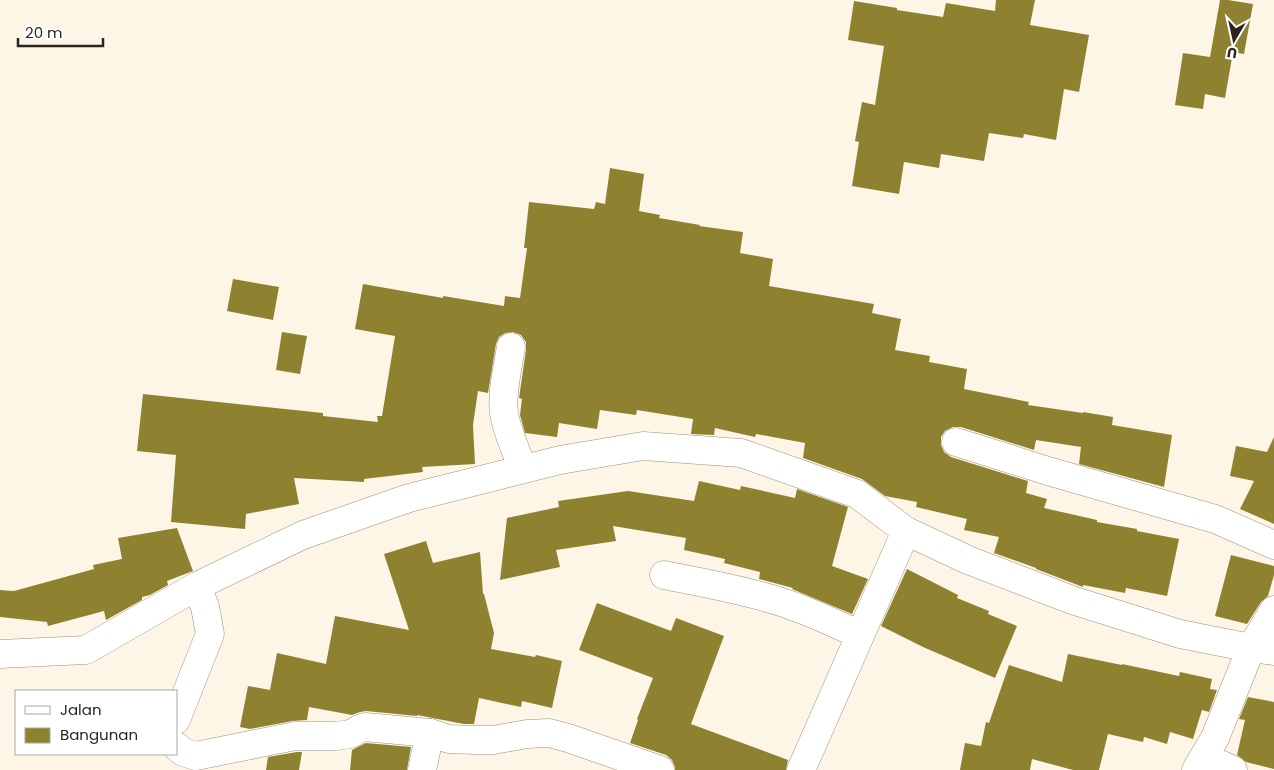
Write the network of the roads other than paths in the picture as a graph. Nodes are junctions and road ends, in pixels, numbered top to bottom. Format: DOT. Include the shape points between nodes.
graph roads {
  1 [pos="511,347"];
  2 [pos="956,442"];
  3 [pos="523,469"];
  4 [pos="906,531"];
  5 [pos="1274,545"];
  6 [pos="664,575"];
  7 [pos="197,586"];
  8 [pos="1274,610"];
  9 [pos="860,635"];
  10 [pos="1263,650"];
  11 [pos="0,654"];
  12 [pos="178,715"];
  13 [pos="430,733"];
  14 [pos="178,748"];
  15 [pos="1200,763"];
  16 [pos="422,770"];
  17 [pos="660,770"];
  18 [pos="801,770"];
  19 [pos="1233,770"];
  1 -- 3 [label="street" via="503,402 507,426"];
  2 -- 5 [label="street" via="1214,519"];
  3 -- 4 [label="street" via="643,446 741,453 857,494"];
  3 -- 7 [label="street" via="409,498 303,535"];
  4 -- 9 [label="street"];
  4 -- 10 [label="street" via="968,560 1072,600 1180,634"];
  6 -- 9 [label="street" via="768,598"];
  7 -- 11 [label="street" via="86,650"];
  7 -- 12 [label="street" via="210,634"];
  8 -- 10 [label="street"];
  9 -- 18 [label="street"];
  10 -- 15 [label="street"];
  13 -- 14 [label="street" via="366,727 352,734 295,736 196,756"];
  13 -- 16 [label="street"];
  13 -- 17 [label="street" via="450,739 494,740 549,733"];
  15 -- 19 [label="street"];
}
